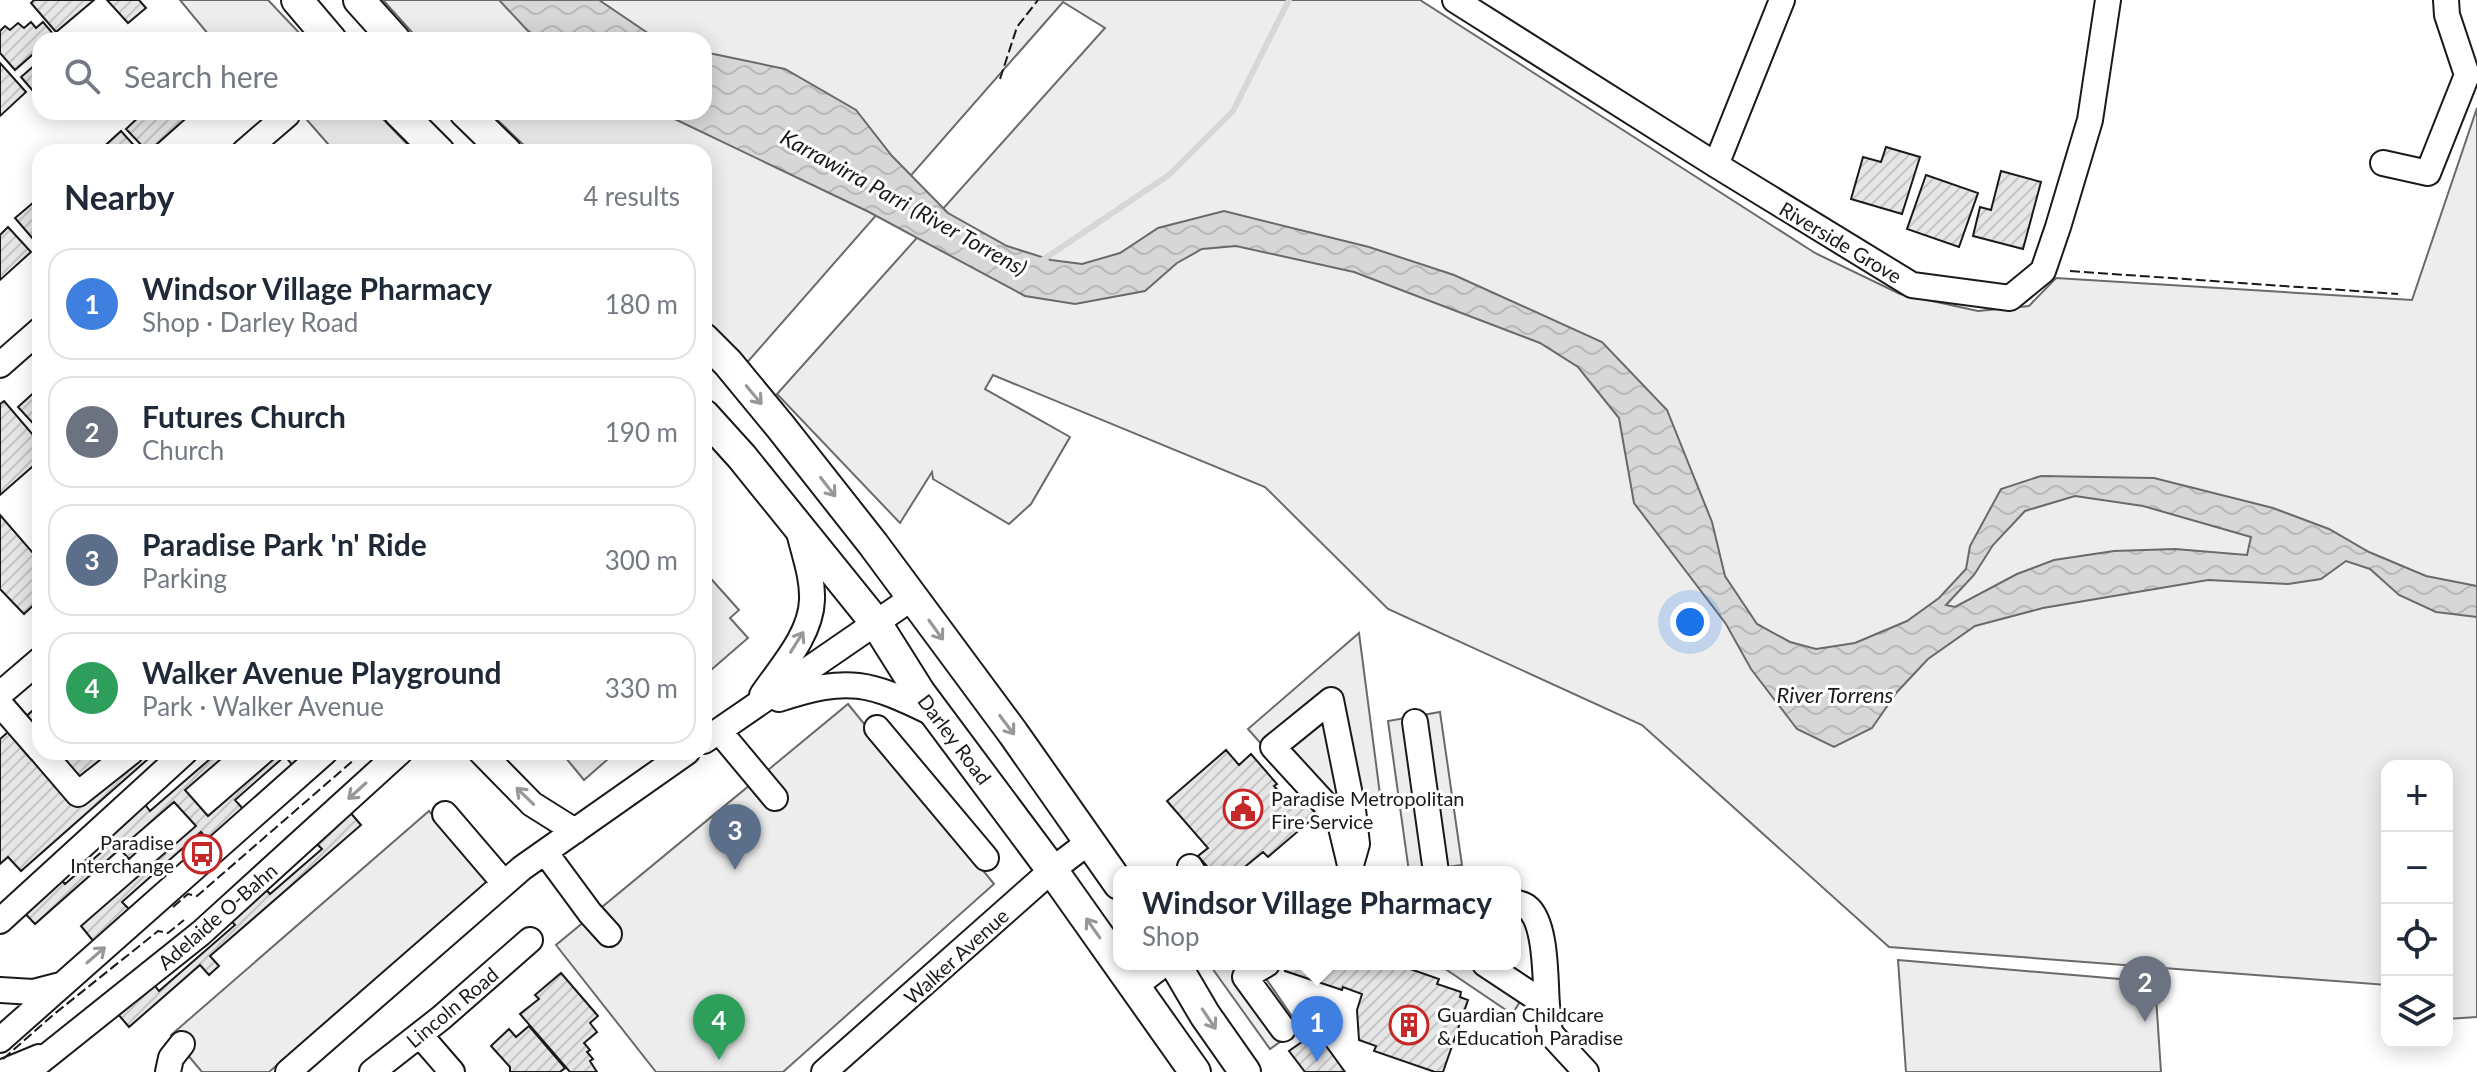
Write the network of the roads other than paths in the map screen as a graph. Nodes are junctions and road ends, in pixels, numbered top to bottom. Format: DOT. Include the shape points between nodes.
graph roads {
  1 [pos="297,0"];
  2 [pos="359,0"];
  3 [pos="1455,0"];
  4 [pos="1782,0"];
  5 [pos="2108,0"];
  6 [pos="2446,0"];
  7 [pos="324,32"];
  8 [pos="388,32"];
  9 [pos="2470,60"];
  10 [pos="281,120"];
  11 [pos="407,120"];
  12 [pos="473,120"];
  13 [pos="253,144"];
  14 [pos="431,144"];
  15 [pos="498,144"];
  16 [pos="2383,163"];
  17 [pos="1716,165"];
  18 [pos="32,337"];
  19 [pos="712,347"];
  20 [pos="0,365"];
  21 [pos="712,424"];
  22 [pos="797,523"];
  23 [pos="912,598"];
  24 [pos="876,623"];
  25 [pos="32,667"];
  26 [pos="0,694"];
  27 [pos="0,704"];
  28 [pos="754,707"];
  29 [pos="936,715"];
  30 [pos="1415,722"];
  31 [pos="877,728"];
  32 [pos="712,736"];
  33 [pos="32,741"];
  34 [pos="49,760"];
  35 [pos="121,760"];
  36 [pos="176,760"];
  37 [pos="316,760"];
  38 [pos="391,760"];
  39 [pos="489,760"];
  40 [pos="673,760"];
  41 [pos="775,798"];
  42 [pos="445,814"];
  43 [pos="575,831"];
  44 [pos="1089,842"];
  45 [pos="545,852"];
  46 [pos="986,858"];
  47 [pos="1350,866"];
  48 [pos="1351,866"];
  49 [pos="1435,866"];
  50 [pos="1052,870"];
  51 [pos="1113,876"];
  52 [pos="504,883"];
  53 [pos="1521,904"];
  54 [pos="0,921"];
  55 [pos="609,934"];
  56 [pos="530,940"];
  57 [pos="1113,957"];
  58 [pos="1122,970"];
  59 [pos="1156,970"];
  60 [pos="1179,970"];
  61 [pos="1257,970"];
  62 [pos="1494,970"];
  63 [pos="62,984"];
  64 [pos="1134,987"];
  65 [pos="0,990"];
  66 [pos="1547,1005"];
  67 [pos="1283,1029"];
  68 [pos="420,1035"];
  69 [pos="0,1040"];
  70 [pos="182,1044"];
  71 [pos="60,1047"];
  72 [pos="834,1069"];
  73 [pos="3,1072"];
  74 [pos="27,1072"];
  75 [pos="168,1072"];
  76 [pos="288,1072"];
  77 [pos="372,1072"];
  78 [pos="452,1072"];
  79 [pos="1195,1072"];
  80 [pos="1245,1072"];
  81 [pos="1586,1072"];
  1 -- 7 [label="main road"];
  2 -- 8 [label="main road"];
  3 -- 17 [label="street, Riverside Grove"];
  4 -- 17 [label="street"];
  5 -- 17 [label="street, Riverside Grove" via="2090,120 2058,227 2043,271 2010,298 1912,285"];
  6 -- 9 [label="street" via="2447,15"];
  9 -- 16 [label="street" via="2428,173"];
  10 -- 13 [label="street"];
  11 -- 14 [label="main road"];
  12 -- 15 [label="main road"];
  18 -- 20 [label="street"];
  19 -- 23 [label="main road, one-way"];
  21 -- 22 [label="main road, Darley Road"];
  22 -- 24 [label="main road, Darley Road"];
  28 -- 22 [label="street, one-way" via="811,615 811,583"];
  23 -- 24 [label="street"];
  23 -- 44 [label="main road, one-way"];
  24 -- 28 [label="street"];
  24 -- 29 [label="main road, Darley Road"];
  25 -- 26 [label="street"];
  27 -- 33 [label="street"];
  28 -- 29 [label="street" via="817,687 853,684 886,692"];
  28 -- 32 [label="street"];
  29 -- 50 [label="main road, Darley Road"];
  30 -- 49 [label="street"];
  31 -- 46 [label="street"];
  32 -- 41 [label="street"];
  34 -- 35 [label="street" via="78,794"];
  36 -- 54 [label="street"];
  63 -- 37 [label="street, one-way"];
  38 -- 71 [label="street, Adelaide O-Bahn, one-way" via="201,933"];
  43 -- 39 [label="street, one-way" via="532,804"];
  40 -- 43 [label="street"];
  42 -- 52 [label="street"];
  43 -- 45 [label="street"];
  44 -- 50 [label="street, Walker Avenue"];
  44 -- 51 [label="main road"];
  45 -- 52 [label="street"];
  45 -- 55 [label="street"];
  47 -- 48 [label="street" via="1339,819 1273,747 1331,700 1353,810 1357,844"];
  57 -- 50 [label="main road, Darley Road, one-way"];
  50 -- 72 [label="street, Walker Avenue"];
  52 -- 76 [label="street"];
  53 -- 66 [label="street" via="1541,934"];
  56 -- 68 [label="street, Lincoln Road"];
  64 -- 58 [label="main road, Darley Road, one-way"];
  59 -- 64 [label="street"];
  60 -- 80 [label="main road, one-way"];
  61 -- 67 [label="street" via="1245,977"];
  62 -- 66 [label="street"];
  63 -- 65 [label="street" via="33,992"];
  63 -- 69 [label="street"];
  64 -- 79 [label="main road, Darley Road"];
  66 -- 81 [label="street" via="1550,1033"];
  68 -- 77 [label="street, Lincoln Road"];
  68 -- 78 [label="street"];
  70 -- 75 [label="street"];
  71 -- 73 [label="street"];
  71 -- 74 [label="street, Adelaide O-Bahn"];
}
